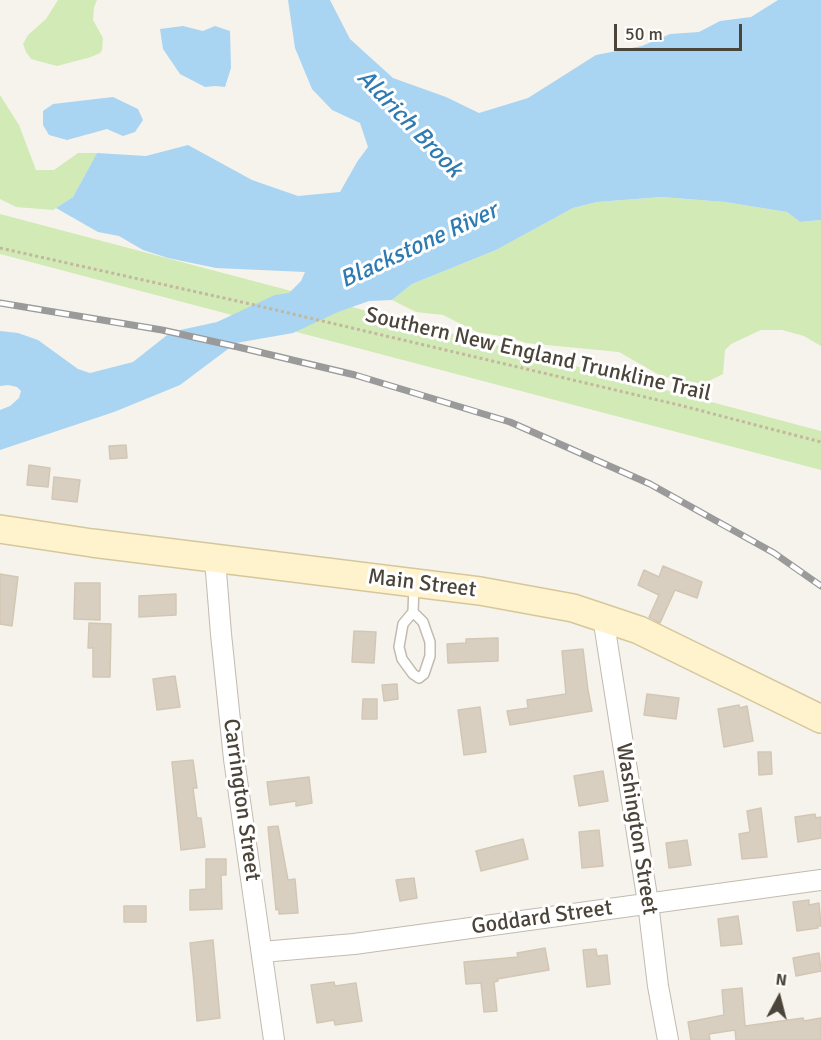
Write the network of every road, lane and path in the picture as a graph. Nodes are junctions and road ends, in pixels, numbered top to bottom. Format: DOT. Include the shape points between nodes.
graph roads {
  1 [pos="0,248"];
  2 [pos="821,442"];
  3 [pos="0,529"];
  4 [pos="215,559"];
  5 [pos="414,583"];
  6 [pos="413,612"];
  7 [pos="603,617"];
  8 [pos="821,719"];
  9 [pos="821,880"];
  10 [pos="648,903"];
  11 [pos="262,952"];
  12 [pos="274,1040"];
  13 [pos="668,1040"];
  1 -- 2 [label="path, Southern New England Trunkline Trail" via="324,321"];
  3 -- 4 [label="main road, Main Street"];
  4 -- 5 [label="main road, Main Street"];
  4 -- 11 [label="street, Carrington Street" via="234,759"];
  5 -- 6 [label="lane"];
  5 -- 7 [label="main road, Main Street" via="512,596"];
  6 -- 6 [label="lane" via="423,622 430,642 430,656 419,678 402,658 399,647 403,624"];
  7 -- 8 [label="main road, Main Street" via="639,630"];
  7 -- 10 [label="street, Washington Street"];
  9 -- 10 [label="street, Goddard Street"];
  10 -- 11 [label="street, Goddard Street" via="354,944"];
  10 -- 13 [label="street, Washington Street"];
  11 -- 12 [label="street, Carrington Street"];
}
